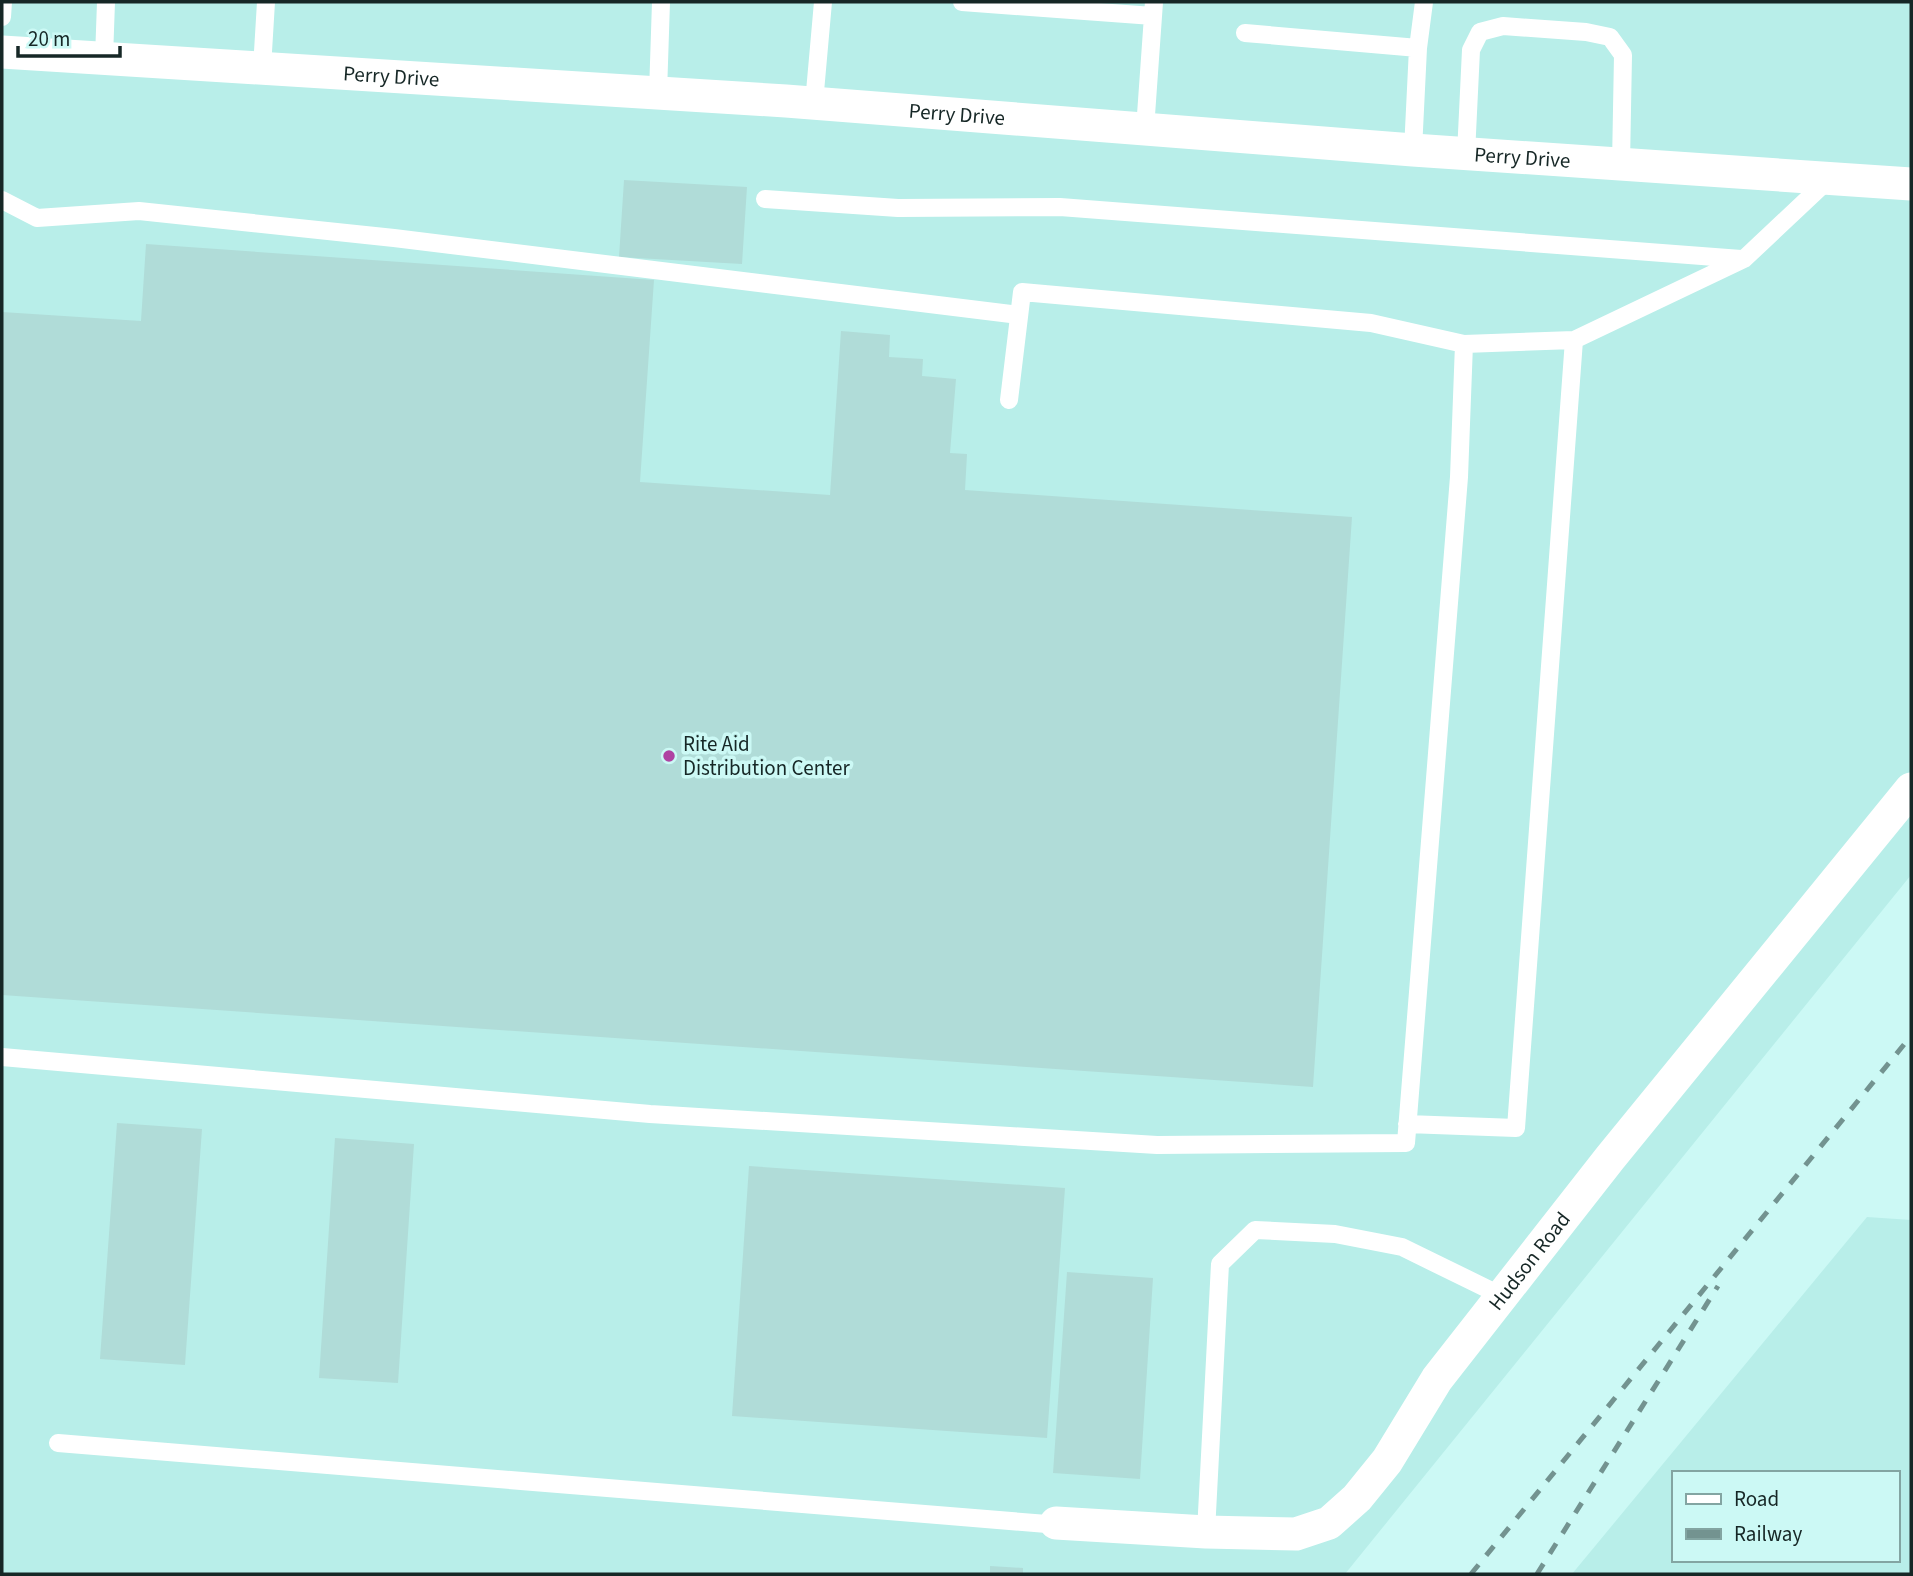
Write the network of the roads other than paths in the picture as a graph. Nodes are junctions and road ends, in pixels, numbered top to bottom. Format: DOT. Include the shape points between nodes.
graph roads {
  1 [pos="3,2"];
  2 [pos="106,2"];
  3 [pos="266,2"];
  4 [pos="661,2"];
  5 [pos="823,2"];
  6 [pos="962,2"];
  7 [pos="1423,2"];
  8 [pos="1153,9"];
  9 [pos="2,17"];
  10 [pos="1245,33"];
  11 [pos="1418,48"];
  12 [pos="2,52"];
  13 [pos="104,58"];
  14 [pos="262,68"];
  15 [pos="658,93"];
  16 [pos="814,103"];
  17 [pos="1145,128"];
  18 [pos="1413,150"];
  19 [pos="1466,154"];
  20 [pos="1621,164"];
  21 [pos="1829,179"];
  22 [pos="1911,184"];
  23 [pos="2,200"];
  24 [pos="765,200"];
  25 [pos="1744,260"];
  26 [pos="1019,314"];
  27 [pos="1574,340"];
  28 [pos="1464,344"];
  29 [pos="1009,400"];
  30 [pos="1911,789"];
  31 [pos="2,1057"];
  32 [pos="1408,1124"];
  33 [pos="1502,1296"];
  34 [pos="58,1443"];
  35 [pos="1056,1523"];
  36 [pos="1206,1532"];
  1 -- 9 [label="lane"];
  2 -- 13 [label="lane"];
  3 -- 14 [label="lane"];
  4 -- 15 [label="lane"];
  5 -- 16 [label="lane"];
  6 -- 8 [label="lane"];
  7 -- 11 [label="lane"];
  8 -- 17 [label="lane"];
  10 -- 11 [label="lane"];
  11 -- 18 [label="lane"];
  12 -- 13 [label="street, Perry Drive"];
  13 -- 14 [label="street, Perry Drive"];
  14 -- 15 [label="street, Perry Drive"];
  15 -- 16 [label="street, Perry Drive"];
  16 -- 17 [label="street, Perry Drive"];
  17 -- 18 [label="street, Perry Drive"];
  18 -- 19 [label="street, Perry Drive"];
  19 -- 20 [label="street, Perry Drive"];
  19 -- 20 [label="lane" via="1471,50 1480,32 1503,26 1611,37 1623,55"];
  20 -- 21 [label="street, Perry Drive"];
  21 -- 22 [label="street, Perry Drive"];
  21 -- 25 [label="lane"];
  23 -- 26 [label="lane" via="37,218 139,211"];
  24 -- 25 [label="lane" via="898,208 1060,207"];
  25 -- 27 [label="lane"];
  26 -- 28 [label="lane" via="1022,292 1371,323"];
  26 -- 29 [label="lane"];
  27 -- 28 [label="lane"];
  27 -- 32 [label="lane" via="1516,1128"];
  28 -- 32 [label="lane" via="1458,477"];
  30 -- 33 [label="street, Hudson Road"];
  31 -- 32 [label="lane" via="650,1114 1157,1145 1406,1143"];
  33 -- 36 [label="street, Hudson Road" via="1437,1379 1387,1461 1357,1499 1329,1524 1296,1534"];
  33 -- 36 [label="lane" via="1402,1247 1335,1234 1255,1230 1220,1264"];
  34 -- 35 [label="lane"];
  35 -- 36 [label="street, Hudson Road"];
}
